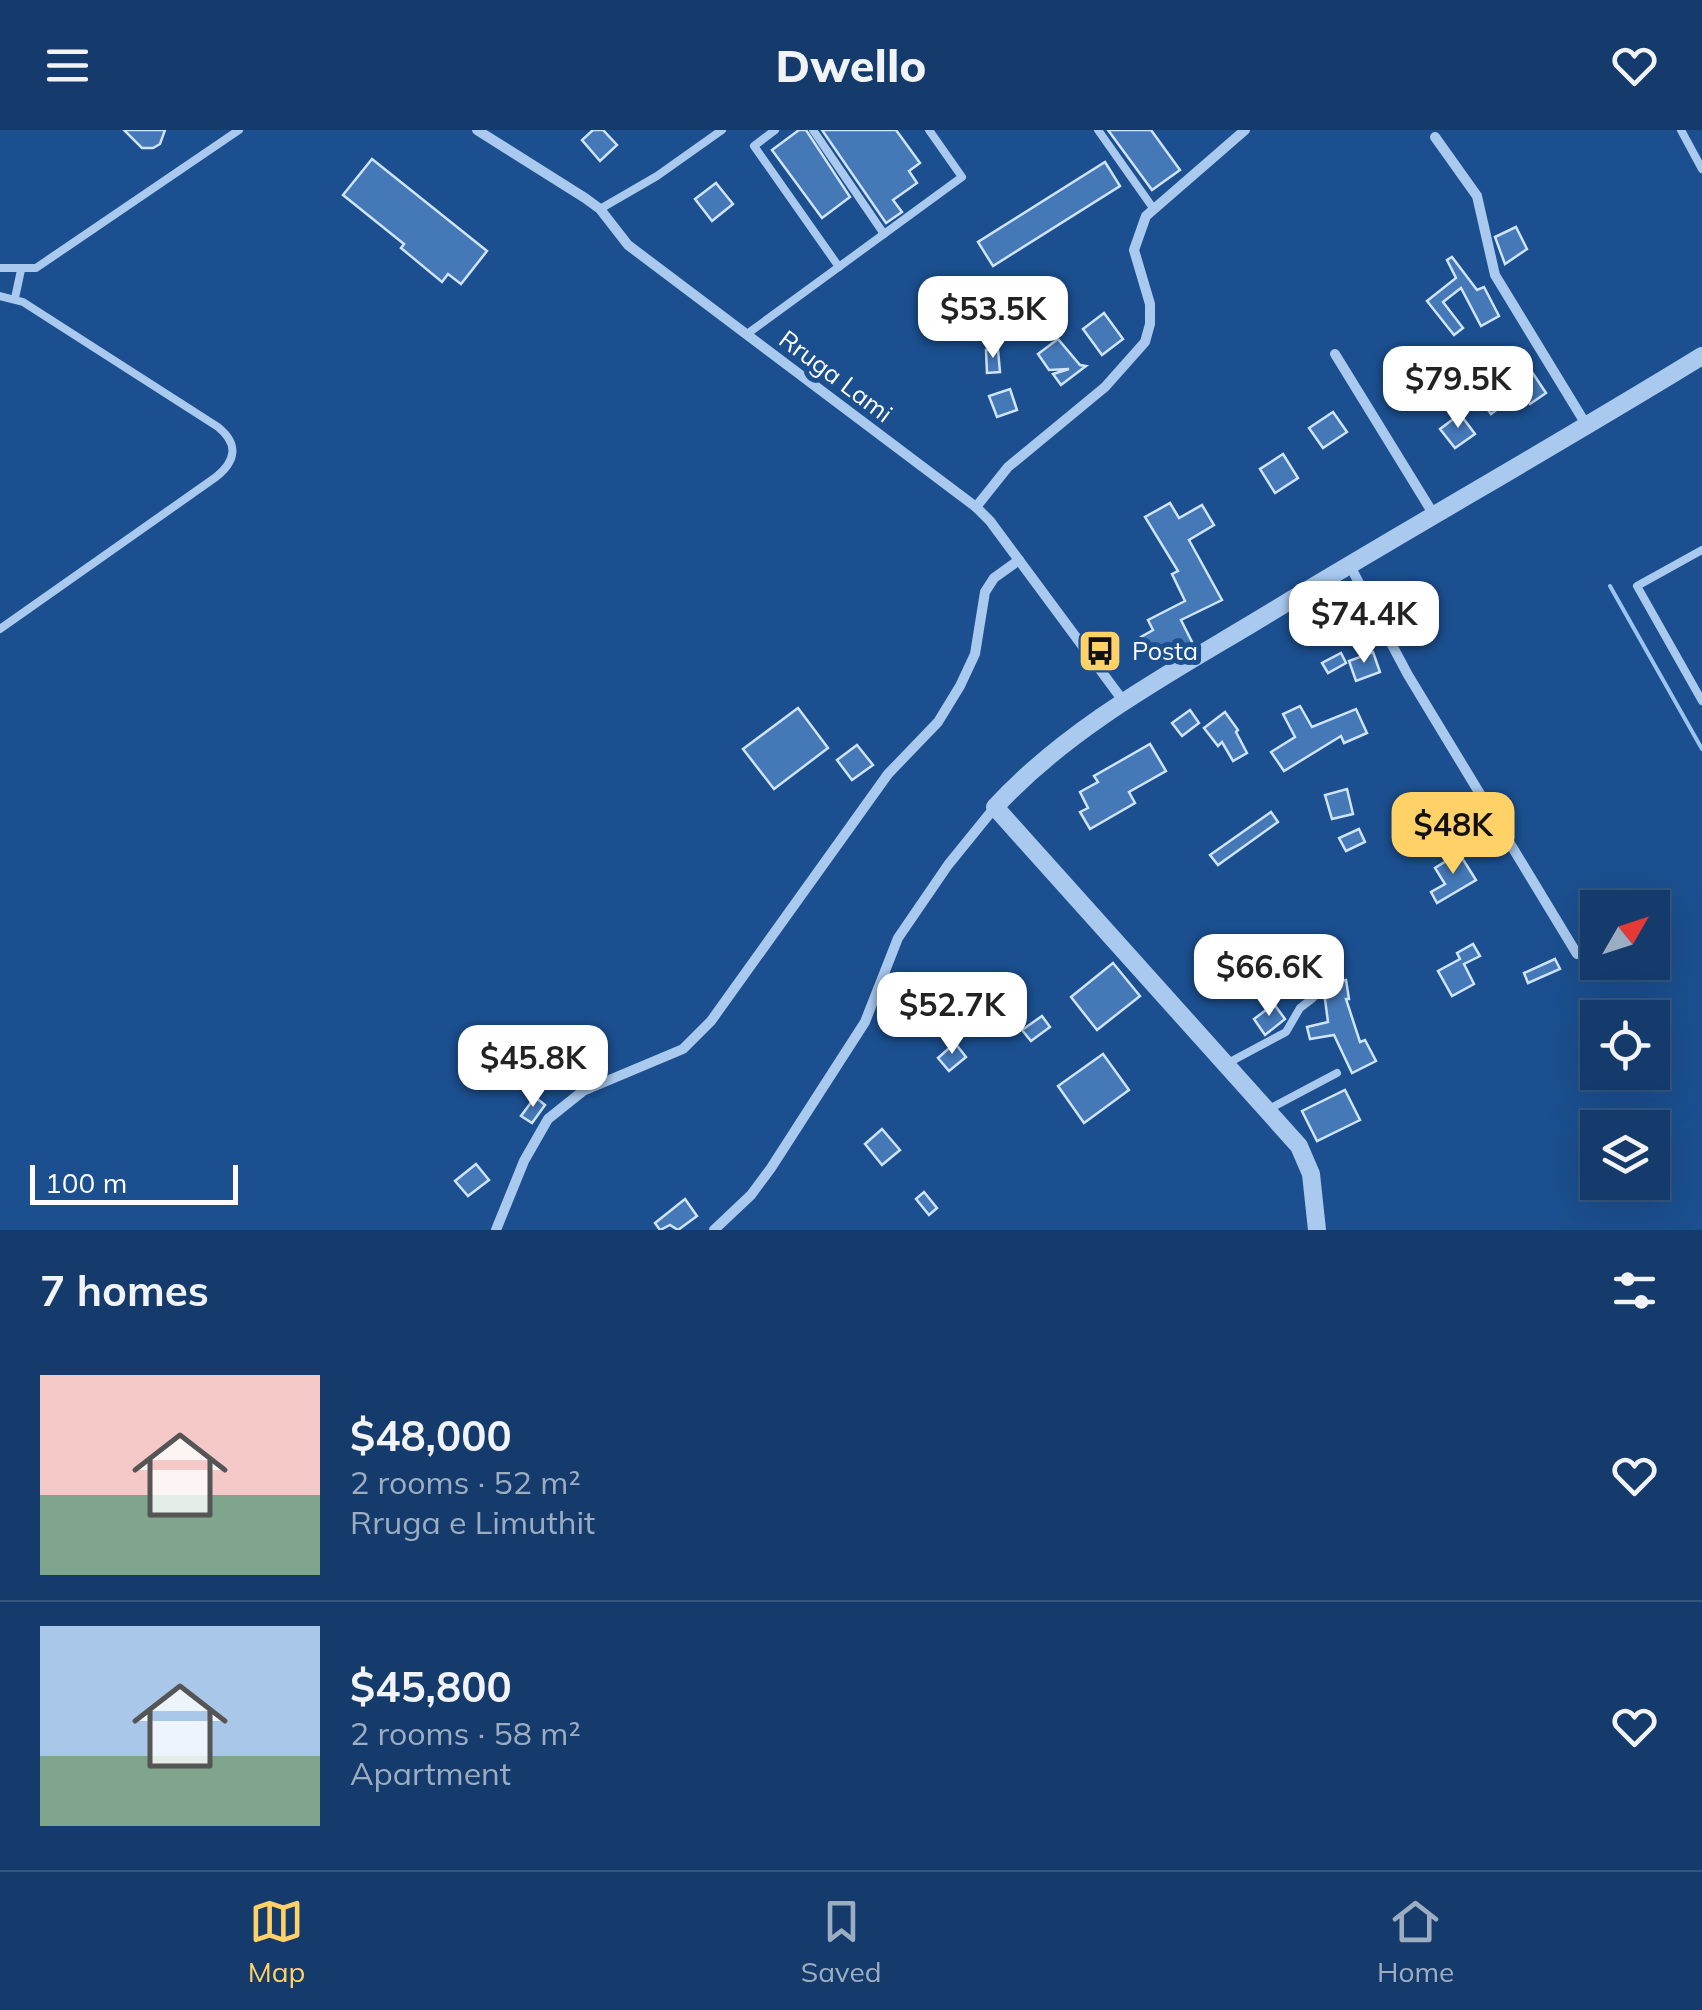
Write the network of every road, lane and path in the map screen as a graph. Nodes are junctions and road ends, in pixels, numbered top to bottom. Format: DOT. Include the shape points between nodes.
graph roads {
  1 [pos="239,130"];
  2 [pos="477,130"];
  3 [pos="722,130"];
  4 [pos="776,130"];
  5 [pos="813,130"];
  6 [pos="930,130"];
  7 [pos="1098,130"];
  8 [pos="1245,130"];
  9 [pos="1680,130"];
  10 [pos="1435,136"];
  11 [pos="1702,169"];
  12 [pos="1153,208"];
  13 [pos="602,213"];
  14 [pos="884,234"];
  15 [pos="839,267"];
  16 [pos="0,268"];
  17 [pos="21,270"];
  18 [pos="0,296"];
  19 [pos="15,298"];
  20 [pos="747,334"];
  21 [pos="1335,354"];
  22 [pos="1702,356"];
  23 [pos="1587,426"];
  24 [pos="976,506"];
  25 [pos="1434,515"];
  26 [pos="1702,550"];
  27 [pos="1018,560"];
  28 [pos="1349,564"];
  29 [pos="0,629"];
  30 [pos="1702,701"];
  31 [pos="1124,702"];
  32 [pos="996,807"];
  33 [pos="1577,954"];
  34 [pos="1313,998"];
  35 [pos="1226,1064"];
  36 [pos="1337,1073"];
  37 [pos="1268,1110"];
  38 [pos="496,1230"];
  39 [pos="714,1230"];
  40 [pos="1317,1230"];
  1 -- 17 [label="lane" via="36,268"];
  2 -- 13 [label="street, Rruga Lami"];
  3 -- 13 [label="lane"];
  4 -- 15 [label="lane" via="754,146"];
  5 -- 14 [label="lane"];
  6 -- 14 [label="lane" via="962,177"];
  7 -- 12 [label="lane"];
  8 -- 12 [label="street"];
  9 -- 11 [label="lane"];
  10 -- 23 [label="street" via="1477,196 1495,275"];
  12 -- 24 [label="street" via="1134,250 1150,304 1145,342 1105,388 1008,468"];
  13 -- 20 [label="street, Rruga Lami" via="628,245"];
  14 -- 15 [label="lane"];
  15 -- 20 [label="lane"];
  16 -- 17 [label="lane"];
  17 -- 19 [label="lane"];
  18 -- 19 [label="lane"];
  19 -- 29 [label="lane" via="218,427 235,452 216,477"];
  20 -- 24 [label="street, Rruga Lami"];
  21 -- 25 [label="street"];
  22 -- 23 [label="street"];
  23 -- 25 [label="street"];
  24 -- 27 [label="street, Rruga Lami"];
  25 -- 28 [label="street"];
  26 -- 30 [label="lane" via="1638,586"];
  27 -- 31 [label="street, Rruga Lami"];
  27 -- 38 [label="street" via="985,592 975,654 938,722 888,774 711,1020 683,1049 583,1091 548,1119"];
  28 -- 31 [label="street"];
  28 -- 33 [label="street" via="1408,675"];
  31 -- 32 [label="street" via="1036,764"];
  32 -- 35 [label="street"];
  32 -- 39 [label="street" via="898,938 865,1022 771,1168"];
  34 -- 35 [label="lane" via="1286,1032"];
  35 -- 37 [label="street"];
  36 -- 37 [label="lane"];
  37 -- 40 [label="street" via="1306,1157"];
}
